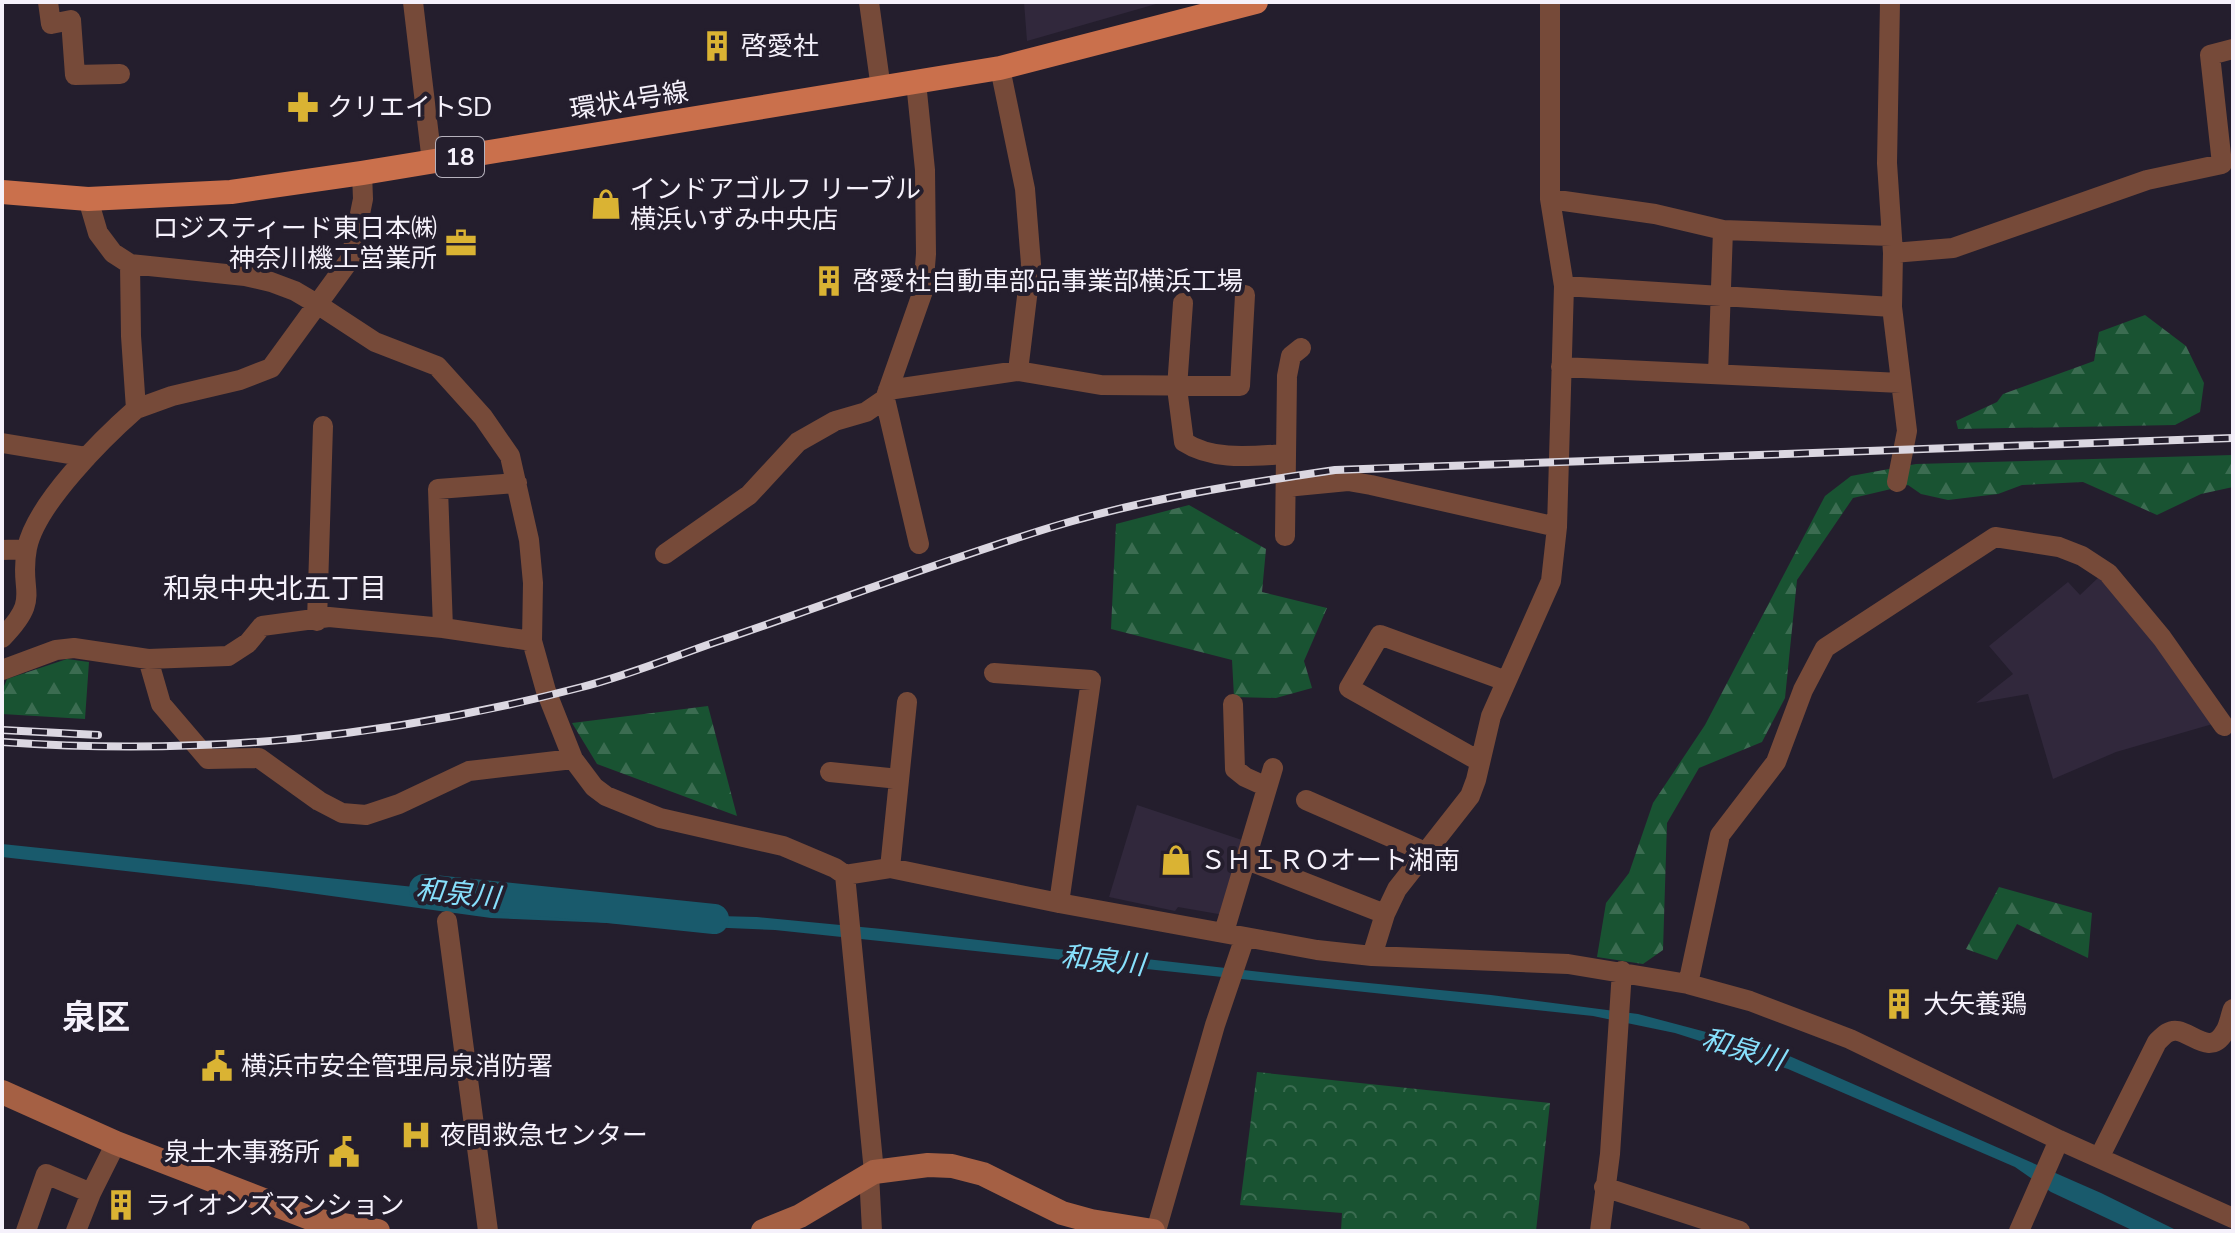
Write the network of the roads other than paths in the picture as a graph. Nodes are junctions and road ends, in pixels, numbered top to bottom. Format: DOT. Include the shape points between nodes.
graph roads {
  1 [pos="48,2"];
  2 [pos="413,2"];
  3 [pos="869,2"];
  4 [pos="1256,2"];
  5 [pos="1550,2"];
  6 [pos="1890,2"];
  7 [pos="2233,49"];
  8 [pos="1000,68"];
  9 [pos="120,74"];
  10 [pos="916,82"];
  11 [pos="881,89"];
  12 [pos="432,162"];
  13 [pos="2228,163"];
  14 [pos="362,173"];
  15 [pos="2,192"];
  16 [pos="88,199"];
  17 [pos="1550,199"];
  18 [pos="1723,230"];
  19 [pos="1892,244"];
  20 [pos="130,264"];
  21 [pos="1564,286"];
  22 [pos="1245,295"];
  23 [pos="1720,296"];
  24 [pos="1183,303"];
  25 [pos="317,304"];
  26 [pos="1892,307"];
  27 [pos="1301,348"];
  28 [pos="1561,367"];
  29 [pos="1018,371"];
  30 [pos="1718,374"];
  31 [pos="1901,383"];
  32 [pos="1177,388"];
  33 [pos="886,395"];
  34 [pos="136,409"];
  35 [pos="323,426"];
  36 [pos="2,443"];
  37 [pos="1285,454"];
  38 [pos="87,457"];
  39 [pos="1897,482"];
  40 [pos="517,483"];
  41 [pos="1286,487"];
  42 [pos="1557,527"];
  43 [pos="1285,536"];
  44 [pos="919,544"];
  45 [pos="27,549"];
  46 [pos="2,550"];
  47 [pos="665,554"];
  48 [pos="317,621"];
  49 [pos="443,628"];
  50 [pos="2,638"];
  51 [pos="532,641"];
  52 [pos="148,659"];
  53 [pos="2,670"];
  54 [pos="994,673"];
  55 [pos="1506,681"];
  56 [pos="907,702"];
  57 [pos="1233,704"];
  58 [pos="2224,726"];
  59 [pos="573,759"];
  60 [pos="1479,761"];
  61 [pos="830,772"];
  62 [pos="899,779"];
  63 [pos="1306,800"];
  64 [pos="1425,852"];
  65 [pos="1247,860"];
  66 [pos="890,868"];
  67 [pos="845,875"];
  68 [pos="1059,903"];
  69 [pos="1385,914"];
  70 [pos="447,921"];
  71 [pos="1224,932"];
  72 [pos="1243,945"];
  73 [pos="1372,956"];
  74 [pos="1622,971"];
  75 [pos="1688,984"];
  76 [pos="2233,1009"];
  77 [pos="2,1092"];
  78 [pos="116,1143"];
  79 [pos="2056,1148"];
  80 [pos="2099,1158"];
  81 [pos="872,1173"];
  82 [pos="1604,1187"];
  83 [pos="91,1193"];
  84 [pos="2233,1218"];
  85 [pos="26,1231"];
  86 [pos="76,1231"];
  87 [pos="378,1231"];
  88 [pos="488,1231"];
  89 [pos="763,1231"];
  90 [pos="872,1231"];
  91 [pos="1154,1231"];
  92 [pos="1600,1231"];
  93 [pos="1740,1231"];
  94 [pos="2019,1231"];
  1 -- 9 [label="street" via="51,24 71,20 75,75"];
  2 -- 12 [label="street"];
  3 -- 11 [label="street"];
  4 -- 8 [label="main road, 環状4号線 / 18"];
  5 -- 17 [label="street"];
  6 -- 19 [label="street" via="1887,163"];
  7 -- 13 [label="street" via="2210,55"];
  8 -- 10 [label="main road, 環状4号線 / 18"];
  8 -- 29 [label="street" via="1025,189 1031,264"];
  10 -- 11 [label="main road, 環状4号線 / 18"];
  10 -- 33 [label="street" via="925,170 923,291"];
  11 -- 12 [label="main road, 環状4号線 / 18"];
  12 -- 14 [label="main road, 環状4号線 / 18"];
  13 -- 19 [label="street" via="2147,180 1953,248"];
  14 -- 16 [label="main road, 環状4号線 / 18" via="231,192"];
  14 -- 25 [label="street" via="363,199 351,258"];
  15 -- 16 [label="main road, 環状4号線 / 18"];
  16 -- 20 [label="street" via="98,233"];
  17 -- 18 [label="street"];
  17 -- 21 [label="street"];
  18 -- 19 [label="street"];
  18 -- 23 [label="street"];
  19 -- 26 [label="street"];
  20 -- 25 [label="street" via="245,276 295,291"];
  20 -- 34 [label="street"];
  21 -- 23 [label="street"];
  21 -- 28 [label="street"];
  22 -- 32 [label="street" via="1240,386"];
  23 -- 26 [label="street"];
  23 -- 30 [label="street"];
  24 -- 32 [label="street"];
  25 -- 34 [label="street" via="271,368"];
  25 -- 40 [label="street" via="375,342 437,366 510,456"];
  26 -- 31 [label="street"];
  27 -- 37 [label="street" via="1291,356 1287,376"];
  28 -- 30 [label="street"];
  28 -- 42 [label="street"];
  29 -- 32 [label="street" via="1101,385"];
  29 -- 33 [label="street"];
  30 -- 31 [label="street"];
  31 -- 39 [label="street" via="1907,431"];
  32 -- 37 [label="street" via="1184,442 1195,449 1241,457"];
  33 -- 44 [label="street"];
  33 -- 47 [label="street" via="866,412 835,421 798,442 749,495"];
  34 -- 38 [label="street"];
  35 -- 48 [label="street"];
  36 -- 38 [label="street"];
  37 -- 41 [label="street"];
  38 -- 45 [label="street" via="36,525"];
  40 -- 49 [label="street" via="438,489"];
  40 -- 51 [label="street" via="529,540"];
  41 -- 42 [label="street" via="1348,481"];
  41 -- 43 [label="street"];
  42 -- 55 [label="street" via="1551,581"];
  45 -- 46 [label="street"];
  45 -- 50 [label="street" via="27,606"];
  48 -- 49 [label="street" via="329,617"];
  48 -- 52 [label="street" via="262,626 228,656"];
  49 -- 51 [label="street"];
  51 -- 59 [label="street"];
  52 -- 53 [label="street" via="74,648"];
  52 -- 59 [label="street" via="161,704 208,759 259,758 342,813 366,815 469,771"];
  54 -- 68 [label="street" via="1091,680"];
  55 -- 60 [label="street"];
  55 -- 60 [label="street" via="1380,635 1349,688"];
  56 -- 62 [label="street"];
  57 -- 65 [label="street" via="1235,769 1245,777 1270,778"];
  58 -- 75 [label="street" via="2108,573 2059,547 1995,537 1825,648 1776,762 1720,835"];
  59 -- 67 [label="street" via="606,796 660,818 783,846"];
  60 -- 64 [label="street" via="1470,796"];
  61 -- 62 [label="street"];
  62 -- 66 [label="street"];
  63 -- 64 [label="street"];
  64 -- 69 [label="street"];
  65 -- 69 [label="street"];
  65 -- 71 [label="street"];
  66 -- 67 [label="street"];
  66 -- 68 [label="street"];
  67 -- 81 [label="street"];
  68 -- 71 [label="street"];
  69 -- 73 [label="street"];
  70 -- 88 [label="street"];
  71 -- 72 [label="street"];
  72 -- 73 [label="street"];
  72 -- 91 [label="street"];
  73 -- 74 [label="street"];
  74 -- 75 [label="street"];
  74 -- 82 [label="street"];
  75 -- 79 [label="street" via="1850,1039"];
  76 -- 80 [label="street" via="2218,1040 2200,1043 2178,1031 2167,1032 2157,1042"];
  77 -- 78 [label="street"];
  78 -- 83 [label="street"];
  78 -- 87 [label="street" via="315,1220"];
  79 -- 80 [label="street"];
  79 -- 94 [label="street"];
  80 -- 84 [label="street"];
  81 -- 89 [label="street" via="800,1216"];
  81 -- 90 [label="street"];
  81 -- 91 [label="street" via="952,1166 983,1174 1062,1213"];
  82 -- 92 [label="street"];
  82 -- 93 [label="street"];
  83 -- 85 [label="street" via="46,1174"];
  83 -- 86 [label="street"];
}
